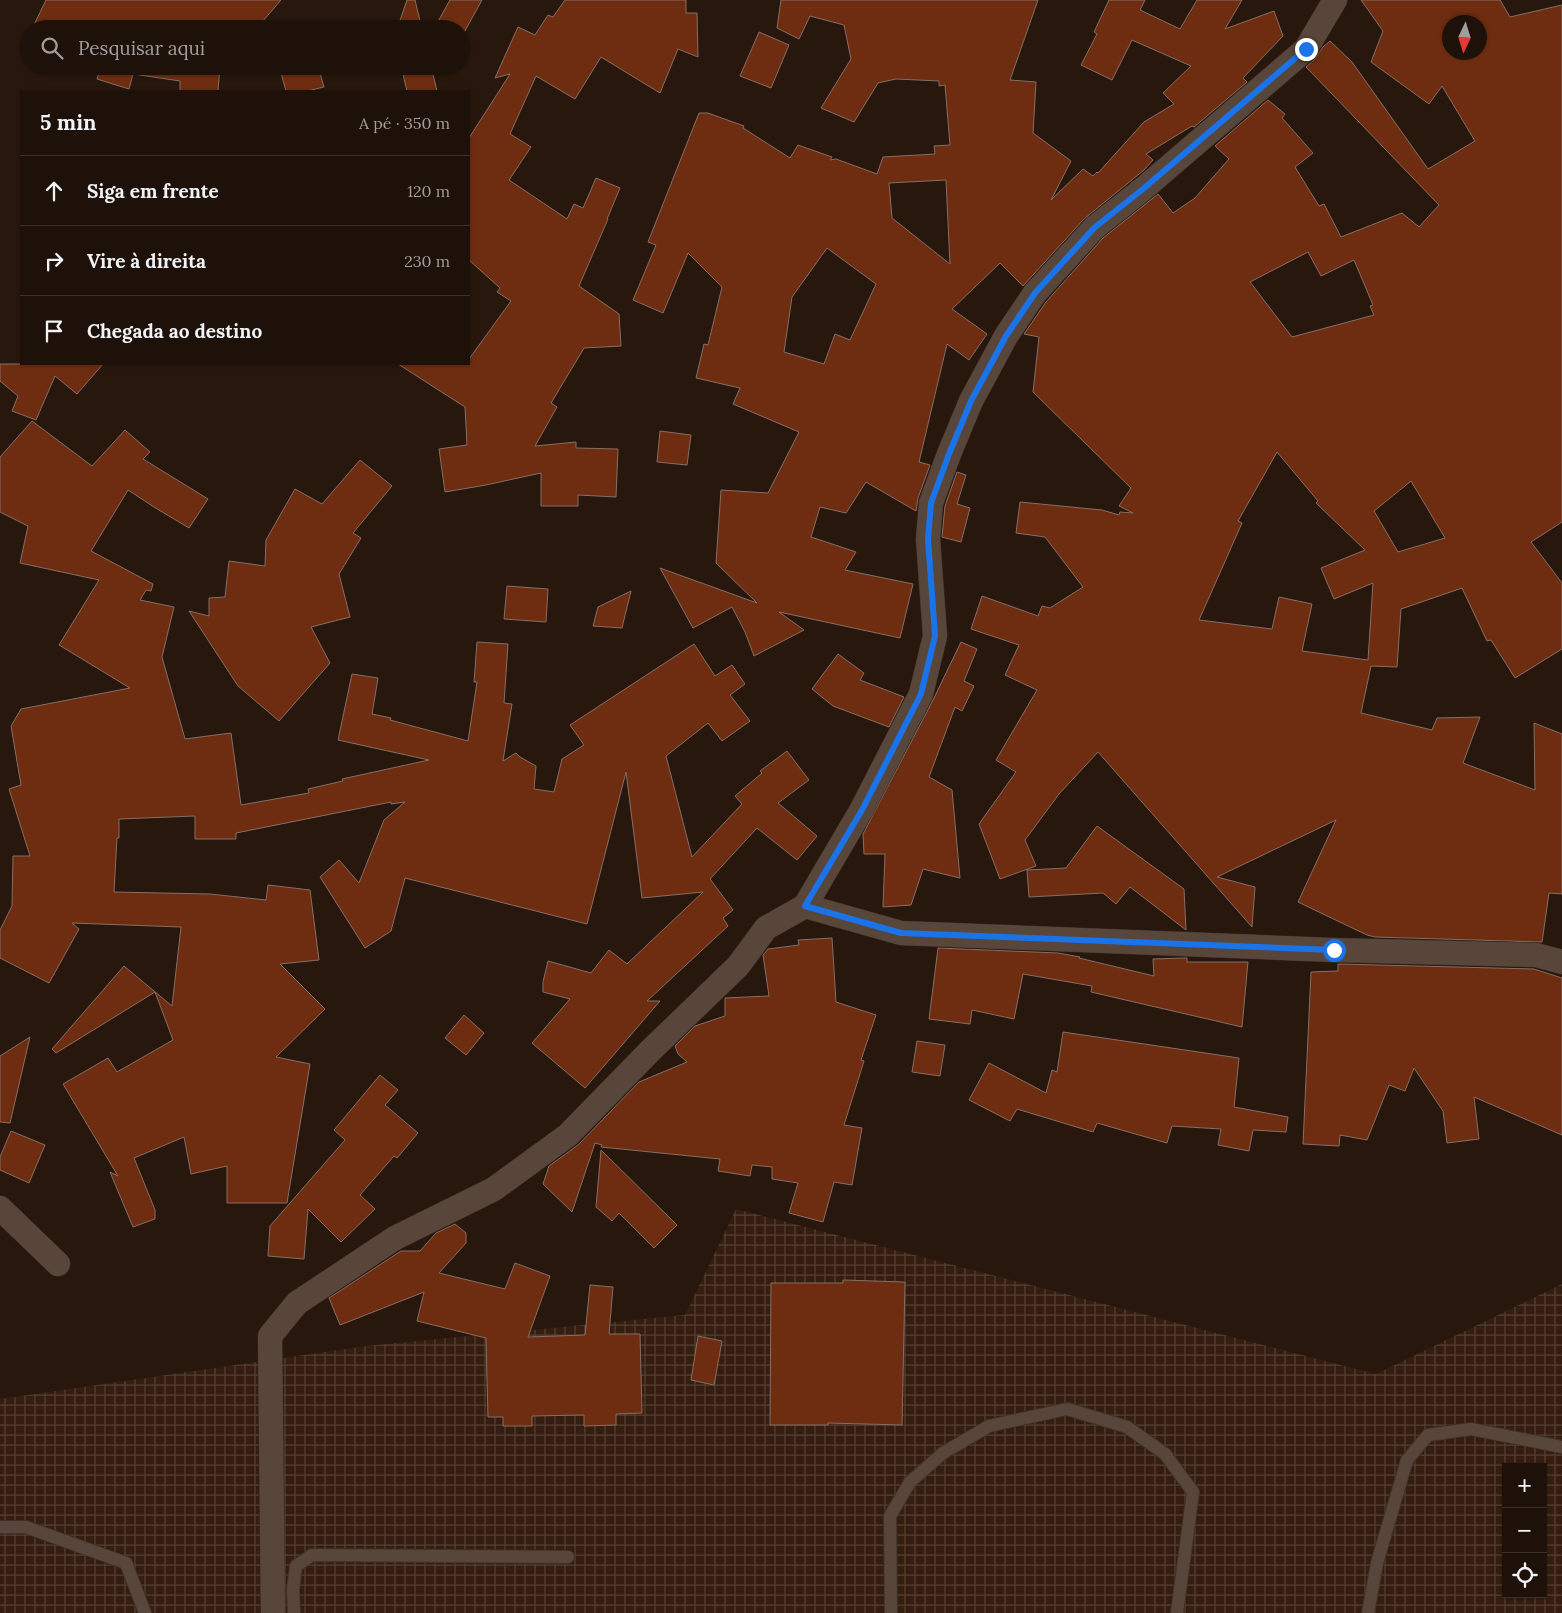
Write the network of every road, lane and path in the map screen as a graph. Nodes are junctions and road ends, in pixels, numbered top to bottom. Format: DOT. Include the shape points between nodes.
graph roads {
  1 [pos="1336,0"];
  2 [pos="805,906"];
  3 [pos="1562,962"];
  4 [pos="0,1208"];
  5 [pos="58,1264"];
  6 [pos="1562,1447"];
  7 [pos="0,1527"];
  8 [pos="568,1558"];
  9 [pos="145,1613"];
  10 [pos="273,1613"];
  11 [pos="294,1613"];
  12 [pos="891,1613"];
  13 [pos="1177,1613"];
  14 [pos="1368,1613"];
  1 -- 2 [label="street" via="1306,49 1094,228 1035,293 1006,336 971,401 931,503 928,539 935,636 921,694 862,810"];
  2 -- 3 [label="street" via="901,933 1536,955"];
  2 -- 10 [label="street" via="766,928 738,966 568,1134 494,1189 395,1238 298,1303 270,1336"];
  4 -- 5 [label="street"];
  6 -- 14 [label="lane" via="1471,1429 1428,1435 1407,1460 1376,1563"];
  7 -- 9 [label="lane" via="26,1527 126,1563"];
  8 -- 11 [label="lane" via="312,1555 296,1566"];
  12 -- 13 [label="lane" via="890,1516 910,1482 943,1453 989,1426 1067,1409 1127,1427 1165,1454 1193,1492"];
}
